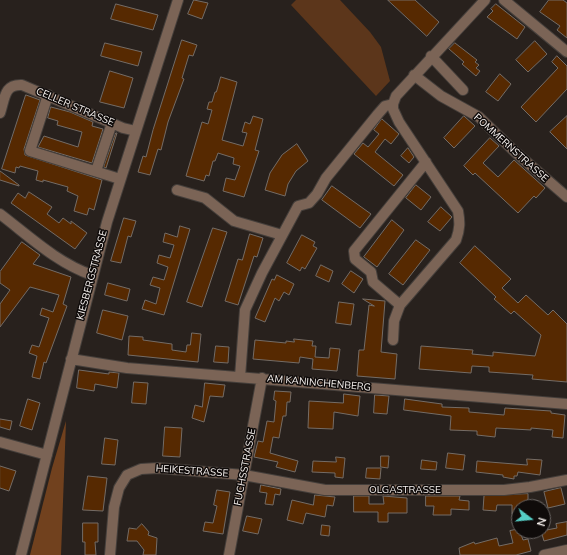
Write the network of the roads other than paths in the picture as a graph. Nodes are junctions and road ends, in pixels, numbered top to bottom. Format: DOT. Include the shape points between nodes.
graph roads {
  1 [pos="178,0"];
  2 [pos="504,0"];
  3 [pos="482,1"];
  4 [pos="567,52"];
  5 [pos="431,56"];
  6 [pos="414,75"];
  7 [pos="463,90"];
  8 [pos="48,95"];
  9 [pos="393,104"];
  10 [pos="0,112"];
  11 [pos="112,123"];
  12 [pos="136,131"];
  13 [pos="426,162"];
  14 [pos="96,171"];
  15 [pos="120,179"];
  16 [pos="177,190"];
  17 [pos="567,197"];
  18 [pos="0,214"];
  19 [pos="282,235"];
  20 [pos="92,275"];
  21 [pos="400,305"];
  22 [pos="393,340"];
  23 [pos="71,358"];
  24 [pos="240,376"];
  25 [pos="262,378"];
  26 [pos="567,404"];
  27 [pos="0,442"];
  28 [pos="47,455"];
  29 [pos="244,475"];
  30 [pos="567,480"];
  31 [pos="567,550"];
  32 [pos="21,555"];
  33 [pos="110,555"];
  34 [pos="229,555"];
  35 [pos="544,555"];
  1 -- 12 [label="street, KIESBERGSTRASSE"];
  2 -- 4 [label="street"];
  3 -- 5 [label="street"];
  5 -- 6 [label="street"];
  5 -- 7 [label="street"];
  6 -- 9 [label="street" via="396,96"];
  6 -- 17 [label="street, POMMERNSTRASSE" via="441,96 478,117"];
  8 -- 10 [label="street, CELLER STRASSE" via="22,85 13,85 7,89"];
  8 -- 11 [label="street, CELLER STRASSE"];
  8 -- 14 [label="street" via="30,152"];
  9 -- 13 [label="street" via="399,122"];
  9 -- 19 [label="street" via="384,106 309,203 298,206"];
  11 -- 12 [label="street, CELLER STRASSE"];
  11 -- 14 [label="street"];
  12 -- 15 [label="street, KIESBERGSTRASSE"];
  13 -- 21 [label="street" via="458,211 460,229 456,240"];
  13 -- 21 [label="street" via="354,251 355,259 371,272 373,282"];
  14 -- 15 [label="street"];
  15 -- 20 [label="street, KIESBERGSTRASSE"];
  16 -- 19 [label="street" via="205,198 234,221"];
  18 -- 20 [label="street" via="61,261 76,270"];
  19 -- 24 [label="street" via="245,310"];
  20 -- 23 [label="street, KIESBERGSTRASSE"];
  21 -- 22 [label="street" via="394,320"];
  23 -- 24 [label="street, AM KANINCHENBERG" via="127,368"];
  23 -- 28 [label="street, KIESBERGSTRASSE"];
  24 -- 25 [label="street, AM KANINCHENBERG"];
  25 -- 26 [label="street, AM KANINCHENBERG"];
  25 -- 29 [label="street, FUCHSSTRASSE"];
  27 -- 28 [label="street"];
  28 -- 32 [label="street, KIESBERGSTRASSE"];
  29 -- 30 [label="street, OLGASTRASSE" via="325,490 504,490"];
  29 -- 33 [label="street, HEIKESTRASSE" via="158,468 141,469 127,475 119,488 114,507"];
  29 -- 34 [label="street, FUCHSSTRASSE"];
  31 -- 35 [label="street"];
}
